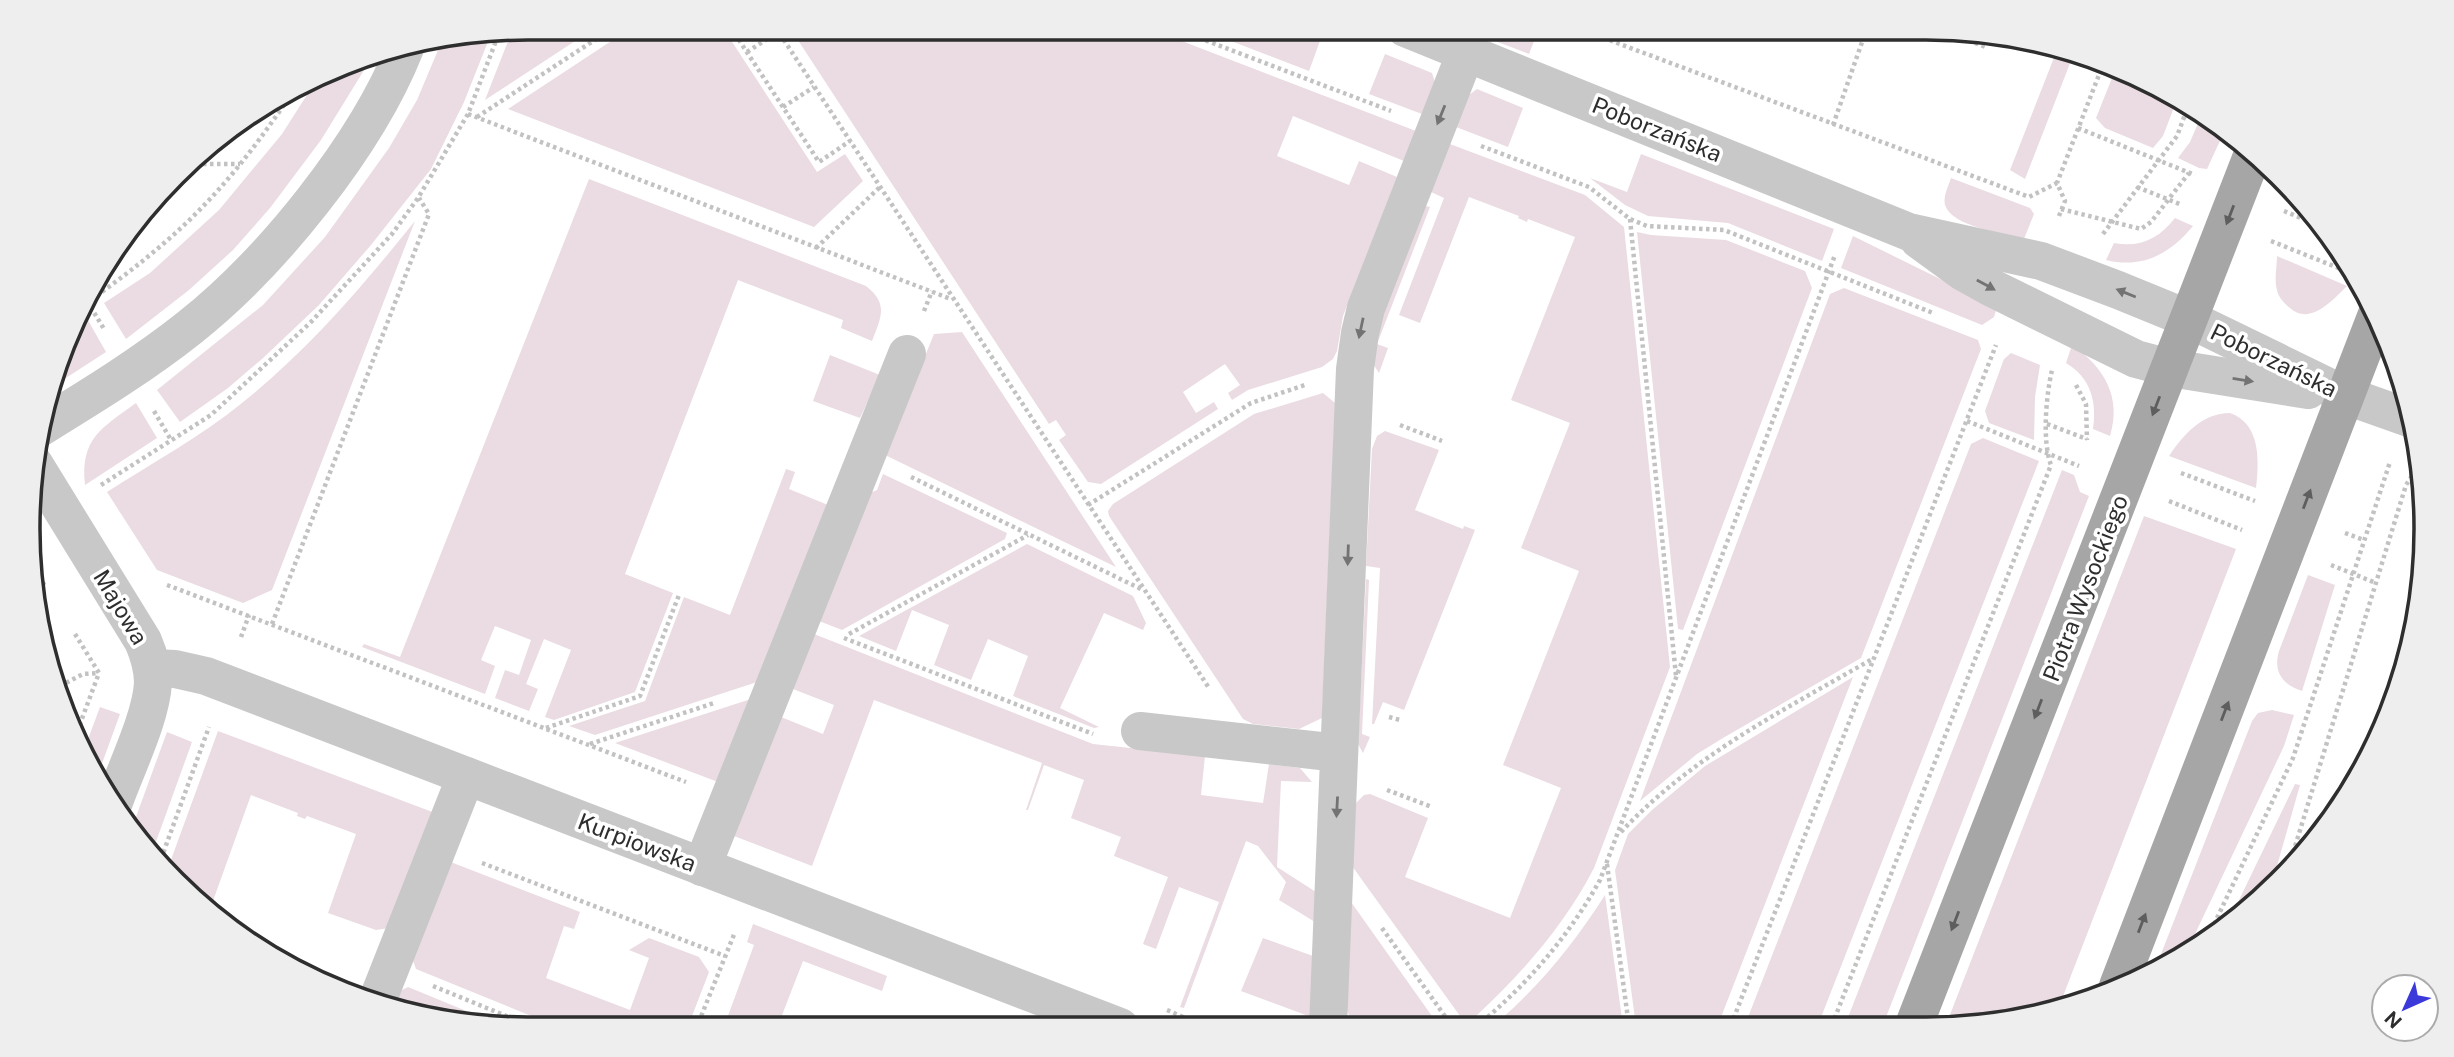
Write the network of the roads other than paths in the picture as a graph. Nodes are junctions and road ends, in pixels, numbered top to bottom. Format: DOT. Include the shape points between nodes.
graph roads {
  1 [pos="1436,40"];
  2 [pos="1466,52"];
  3 [pos="402,57"];
  4 [pos="2249,163"];
  5 [pos="1909,232"];
  6 [pos="2189,319"];
  7 [pos="2371,330"];
  8 [pos="907,354"];
  9 [pos="2171,368"];
  10 [pos="2347,396"];
  11 [pos="2400,415"];
  12 [pos="53,420"];
  13 [pos="43,478"];
  14 [pos="152,668"];
  15 [pos="1140,731"];
  16 [pos="1339,752"];
  17 [pos="466,776"];
  18 [pos="118,792"];
  19 [pos="702,867"];
  20 [pos="2122,975"];
  21 [pos="380,993"];
  22 [pos="1094,1017"];
  23 [pos="1328,1017"];
  24 [pos="1917,1017"];
  1 -- 2 [label="street, Poborzańska"];
  2 -- 5 [label="street, Poborzańska"];
  2 -- 16 [label="street, one-way" via="1360,333"];
  3 -- 12 [label="street" via="340,163 244,279 131,372"];
  4 -- 6 [label="main road, Piotra Wysockiego, one-way"];
  6 -- 5 [label="street, Poborzańska, one-way" via="2041,261"];
  5 -- 9 [label="street, Poborzańska, one-way" via="1963,272 2023,304 2136,359"];
  6 -- 9 [label="main road, Piotra Wysockiego"];
  6 -- 10 [label="street, Poborzańska"];
  7 -- 10 [label="main road"];
  8 -- 19 [label="street"];
  9 -- 10 [label="street, Poborzańska, one-way"];
  9 -- 24 [label="main road, Piotra Wysockiego, one-way"];
  10 -- 11 [label="street"];
  20 -- 10 [label="main road, one-way"];
  13 -- 14 [label="street, Majowa" via="143,641"];
  14 -- 17 [label="street, Kurpiowska" via="206,676"];
  14 -- 18 [label="street, Majowa" via="146,715"];
  15 -- 16 [label="street"];
  16 -- 23 [label="street, one-way"];
  17 -- 19 [label="street, Kurpiowska"];
  17 -- 21 [label="street"];
  19 -- 22 [label="street, Kurpiowska"];
}
